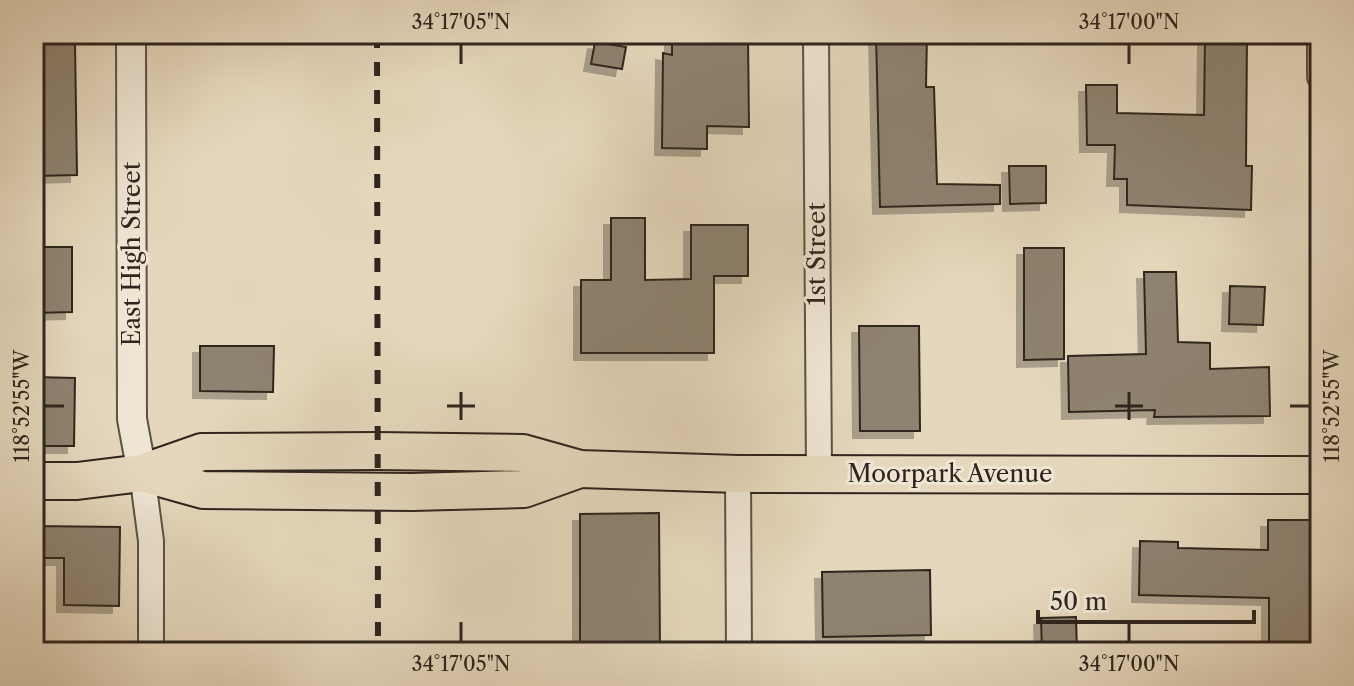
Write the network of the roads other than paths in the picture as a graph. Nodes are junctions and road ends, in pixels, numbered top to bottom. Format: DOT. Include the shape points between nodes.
graph roads {
  1 [pos="131,34"];
  2 [pos="816,34"];
  3 [pos="1320,34"];
  4 [pos="1320,77"];
  5 [pos="142,473"];
  6 [pos="738,474"];
  7 [pos="819,474"];
  8 [pos="1320,475"];
  9 [pos="34,481"];
  10 [pos="151,652"];
  11 [pos="739,652"];
  1 -- 5 [label="street, East High Street" via="132,419"];
  2 -- 7 [label="street, 1st Street"];
  3 -- 4 [label="street"];
  5 -- 6 [label="main road, Moorpark Avenue" via="203,490 412,492 524,489 580,469"];
  5 -- 9 [label="main road, Moorpark Avenue"];
  5 -- 10 [label="street" via="151,541"];
  6 -- 7 [label="main road, Moorpark Avenue"];
  6 -- 11 [label="street"];
  7 -- 8 [label="main road, Moorpark Avenue"];
}
